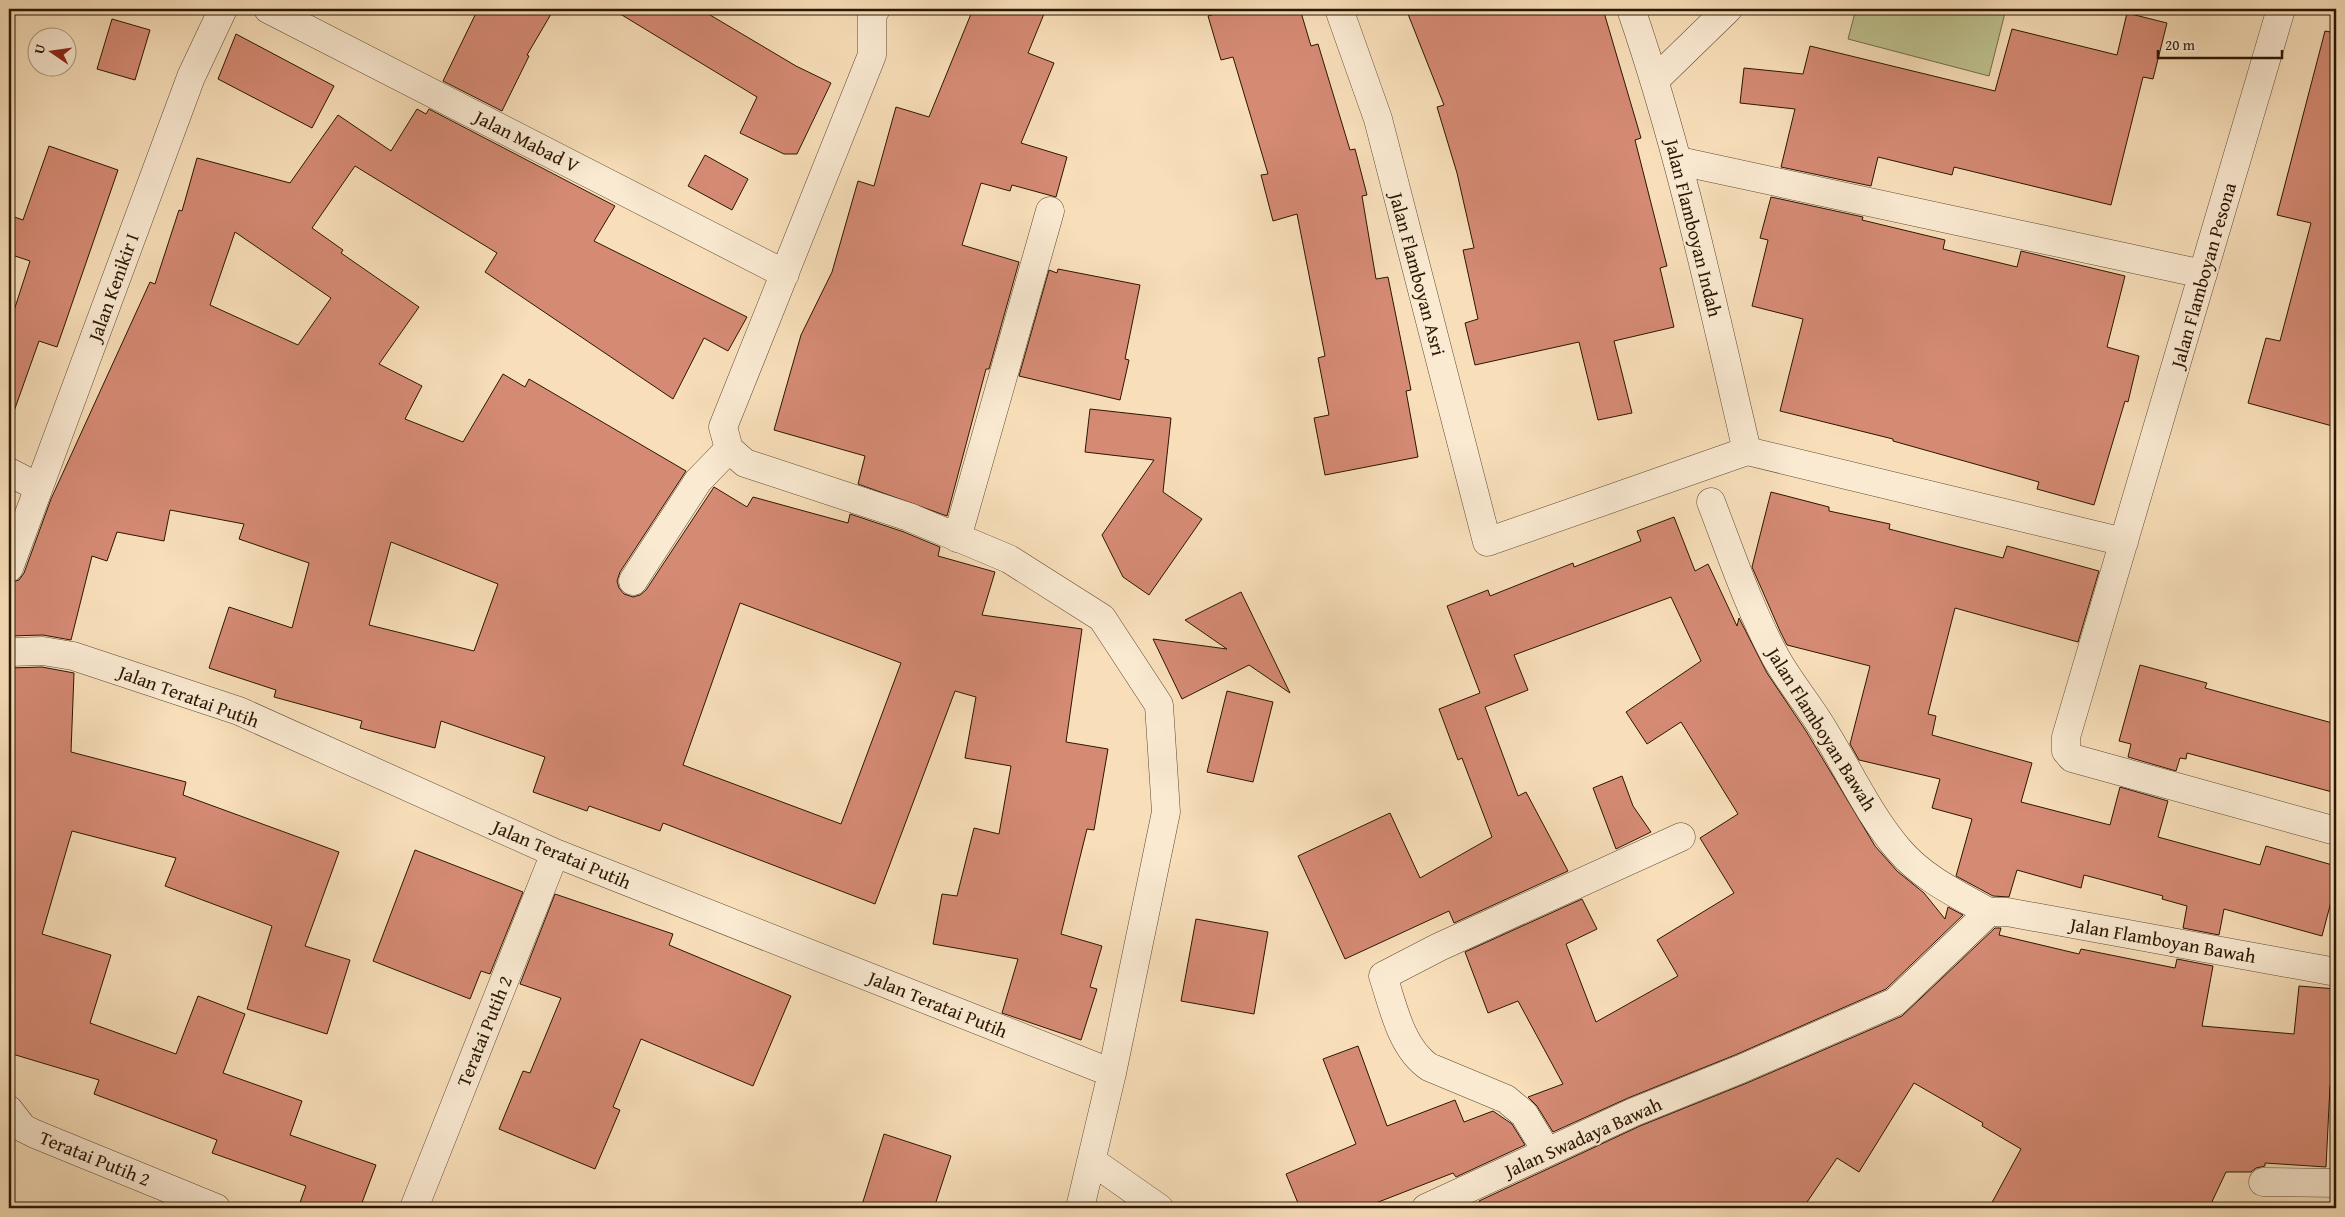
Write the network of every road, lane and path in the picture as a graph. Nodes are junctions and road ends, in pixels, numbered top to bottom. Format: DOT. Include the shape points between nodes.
graph roads {
  1 [pos="222,9"];
  2 [pos="268,9"];
  3 [pos="1339,9"];
  4 [pos="1631,9"];
  5 [pos="1728,9"];
  6 [pos="2280,9"];
  7 [pos="871,11"];
  8 [pos="1656,79"];
  9 [pos="1680,161"];
  10 [pos="1050,211"];
  11 [pos="785,274"];
  12 [pos="2203,274"];
  13 [pos="729,449"];
  14 [pos="1747,451"];
  15 [pos="9,472"];
  16 [pos="38,487"];
  17 [pos="1711,502"];
  18 [pos="957,538"];
  19 [pos="2124,542"];
  20 [pos="9,568"];
  21 [pos="633,581"];
  22 [pos="9,652"];
  23 [pos="2336,831"];
  24 [pos="1681,837"];
  25 [pos="555,853"];
  26 [pos="1989,912"];
  27 [pos="2336,972"];
  28 [pos="1112,1073"];
  29 [pos="9,1110"];
  30 [pos="1547,1152"];
  31 [pos="1092,1161"];
  32 [pos="2263,1182"];
  33 [pos="2336,1184"];
  34 [pos="216,1208"];
  35 [pos="414,1208"];
  36 [pos="1080,1208"];
  37 [pos="1159,1208"];
  38 [pos="1426,1208"];
  1 -- 16 [label="street, Jalan Kenikir I" via="191,77"];
  2 -- 11 [label="street, Jalan Mabad V"];
  3 -- 14 [label="street, Jalan Flamboyan Asri" via="1378,119 1487,542"];
  4 -- 8 [label="street, Jalan Flamboyan Indah"];
  5 -- 8 [label="street"];
  6 -- 12 [label="street, Jalan Flamboyan Pesona"];
  7 -- 11 [label="street" via="872,55"];
  8 -- 9 [label="street, Jalan Flamboyan Indah"];
  9 -- 12 [label="street"];
  9 -- 14 [label="street, Jalan Flamboyan Indah"];
  10 -- 18 [label="street"];
  11 -- 13 [label="street" via="723,427"];
  12 -- 19 [label="street, Jalan Flamboyan Pesona"];
  13 -- 18 [label="street" via="745,463 909,517"];
  13 -- 21 [label="street" via="698,480"];
  14 -- 19 [label="street"];
  15 -- 16 [label="street"];
  16 -- 20 [label="street, Jalan Kenikir I"];
  17 -- 26 [label="street, Jalan Flamboyan Bawah" via="1775,657 1825,731 1862,796 1900,850 1930,879"];
  18 -- 28 [label="street" via="1009,559 1102,618 1159,705 1166,812"];
  19 -- 23 [label="street, Jalan Flamboyan Pesona" via="2066,737 2066,751 2072,758"];
  22 -- 25 [label="street, Jalan Teratai Putih" via="43,651 73,656 239,711"];
  24 -- 30 [label="street" via="1439,947 1383,976 1398,1022 1418,1059 1429,1067 1506,1099 1524,1114"];
  25 -- 28 [label="street, Jalan Teratai Putih"];
  25 -- 35 [label="street, Teratai Putih 2"];
  26 -- 27 [label="street, Jalan Flamboyan Bawah" via="2006,912"];
  26 -- 30 [label="street, Jalan Swadaya Bawah" via="1895,1002"];
  28 -- 31 [label="street"];
  29 -- 34 [label="street, Teratai Putih 2" via="23,1128 35,1134"];
  30 -- 38 [label="street, Jalan Swadaya Bawah"];
  31 -- 36 [label="street"];
  31 -- 37 [label="street"];
  32 -- 33 [label="street"];
}
